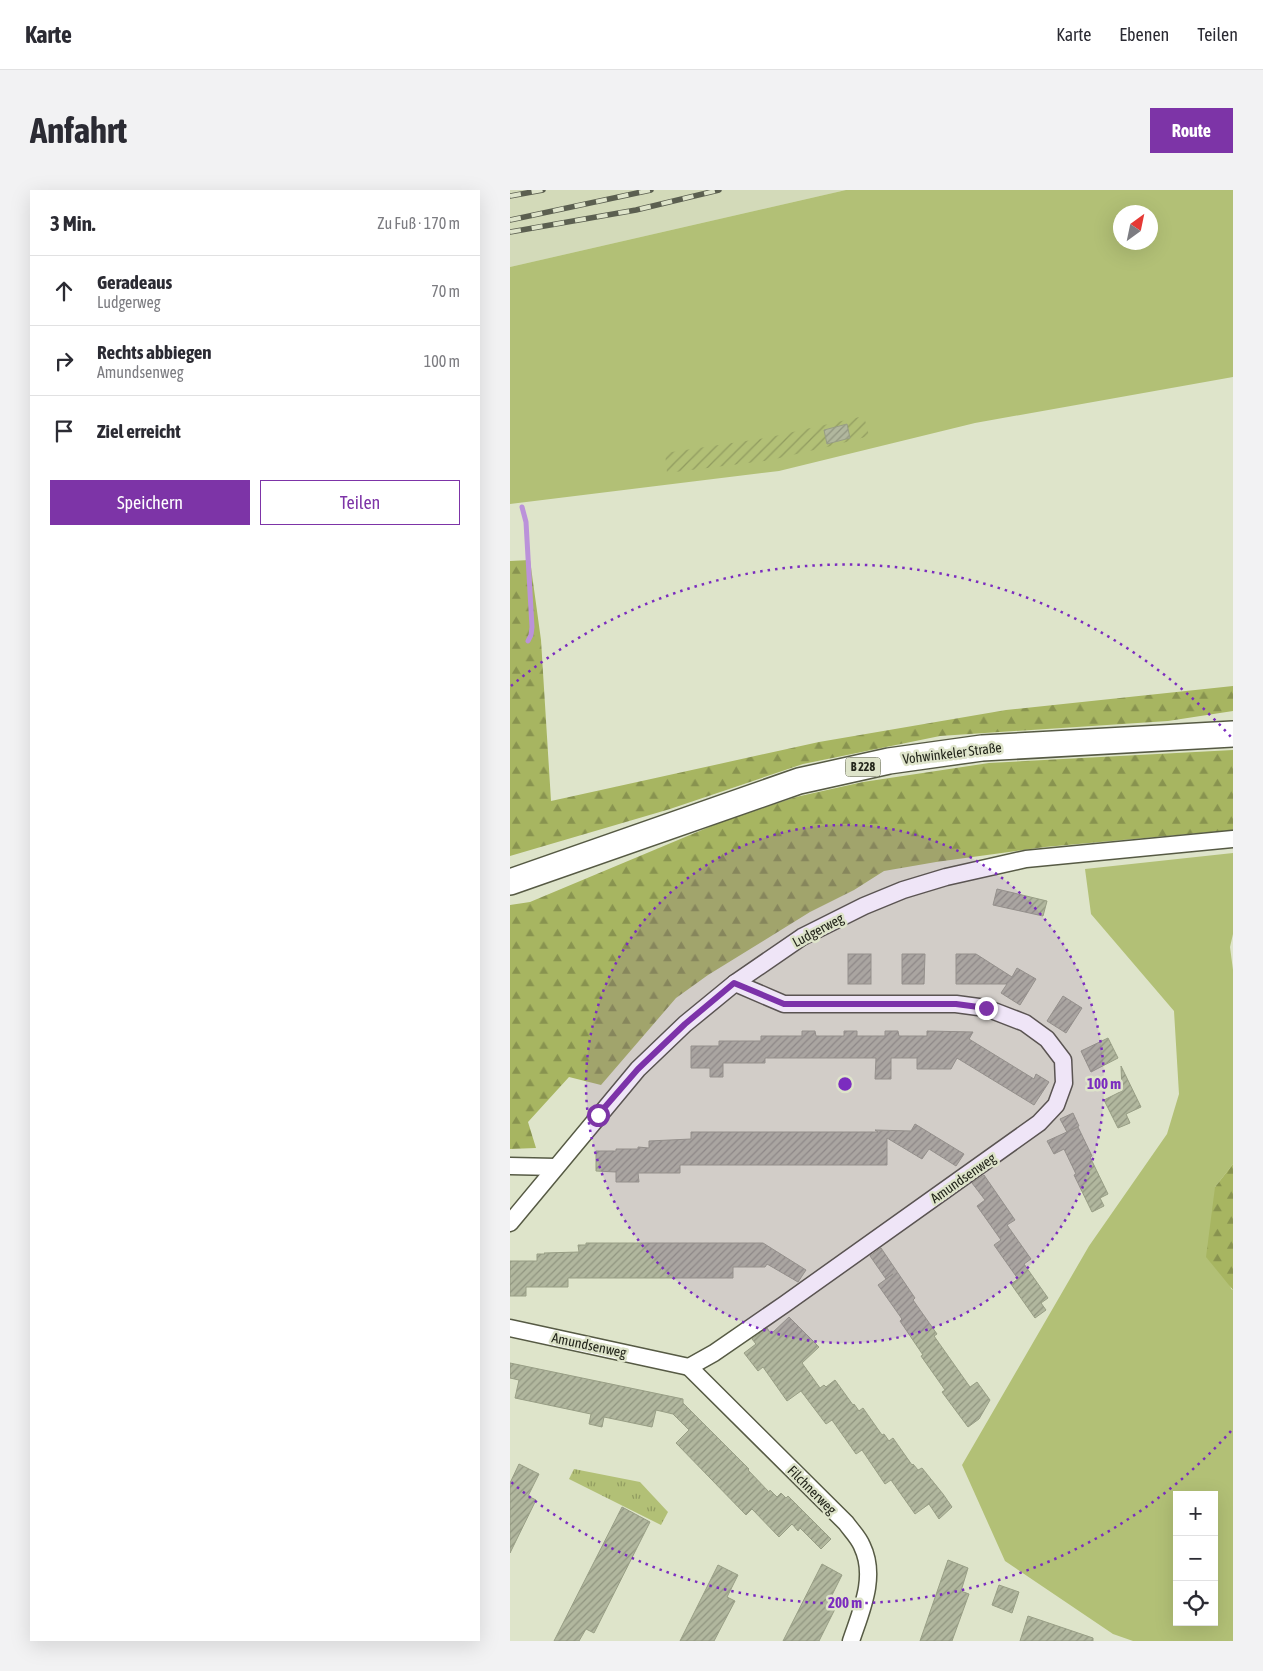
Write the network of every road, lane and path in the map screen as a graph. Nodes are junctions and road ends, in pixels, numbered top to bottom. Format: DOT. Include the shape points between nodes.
graph roads {
  1 [pos="1233,734"];
  2 [pos="1233,839"];
  3 [pos="510,882"];
  4 [pos="734,983"];
  5 [pos="510,1166"];
  6 [pos="556,1167"];
  7 [pos="510,1223"];
  8 [pos="510,1328"];
  9 [pos="689,1367"];
  10 [pos="850,1641"];
  1 -- 3 [label="main road, Vohwinkeler Straße / B 228" via="982,748 889,761 800,781"];
  2 -- 4 [label="street, Ludgerweg" via="1026,859 946,877 864,906 802,938"];
  4 -- 6 [label="street, Ludgerweg" via="638,1069"];
  4 -- 9 [label="street, Amundsenweg" via="784,1004 956,1004 986,1008 1025,1024 1047,1039 1063,1060 1064,1083 1056,1105 1040,1123 777,1310"];
  5 -- 6 [label="street"];
  6 -- 7 [label="street, Ludgerweg"];
  8 -- 9 [label="street, Amundsenweg"];
  9 -- 10 [label="street, Filchnerweg" via="846,1523 862,1544 868,1559 868,1582"];
}
